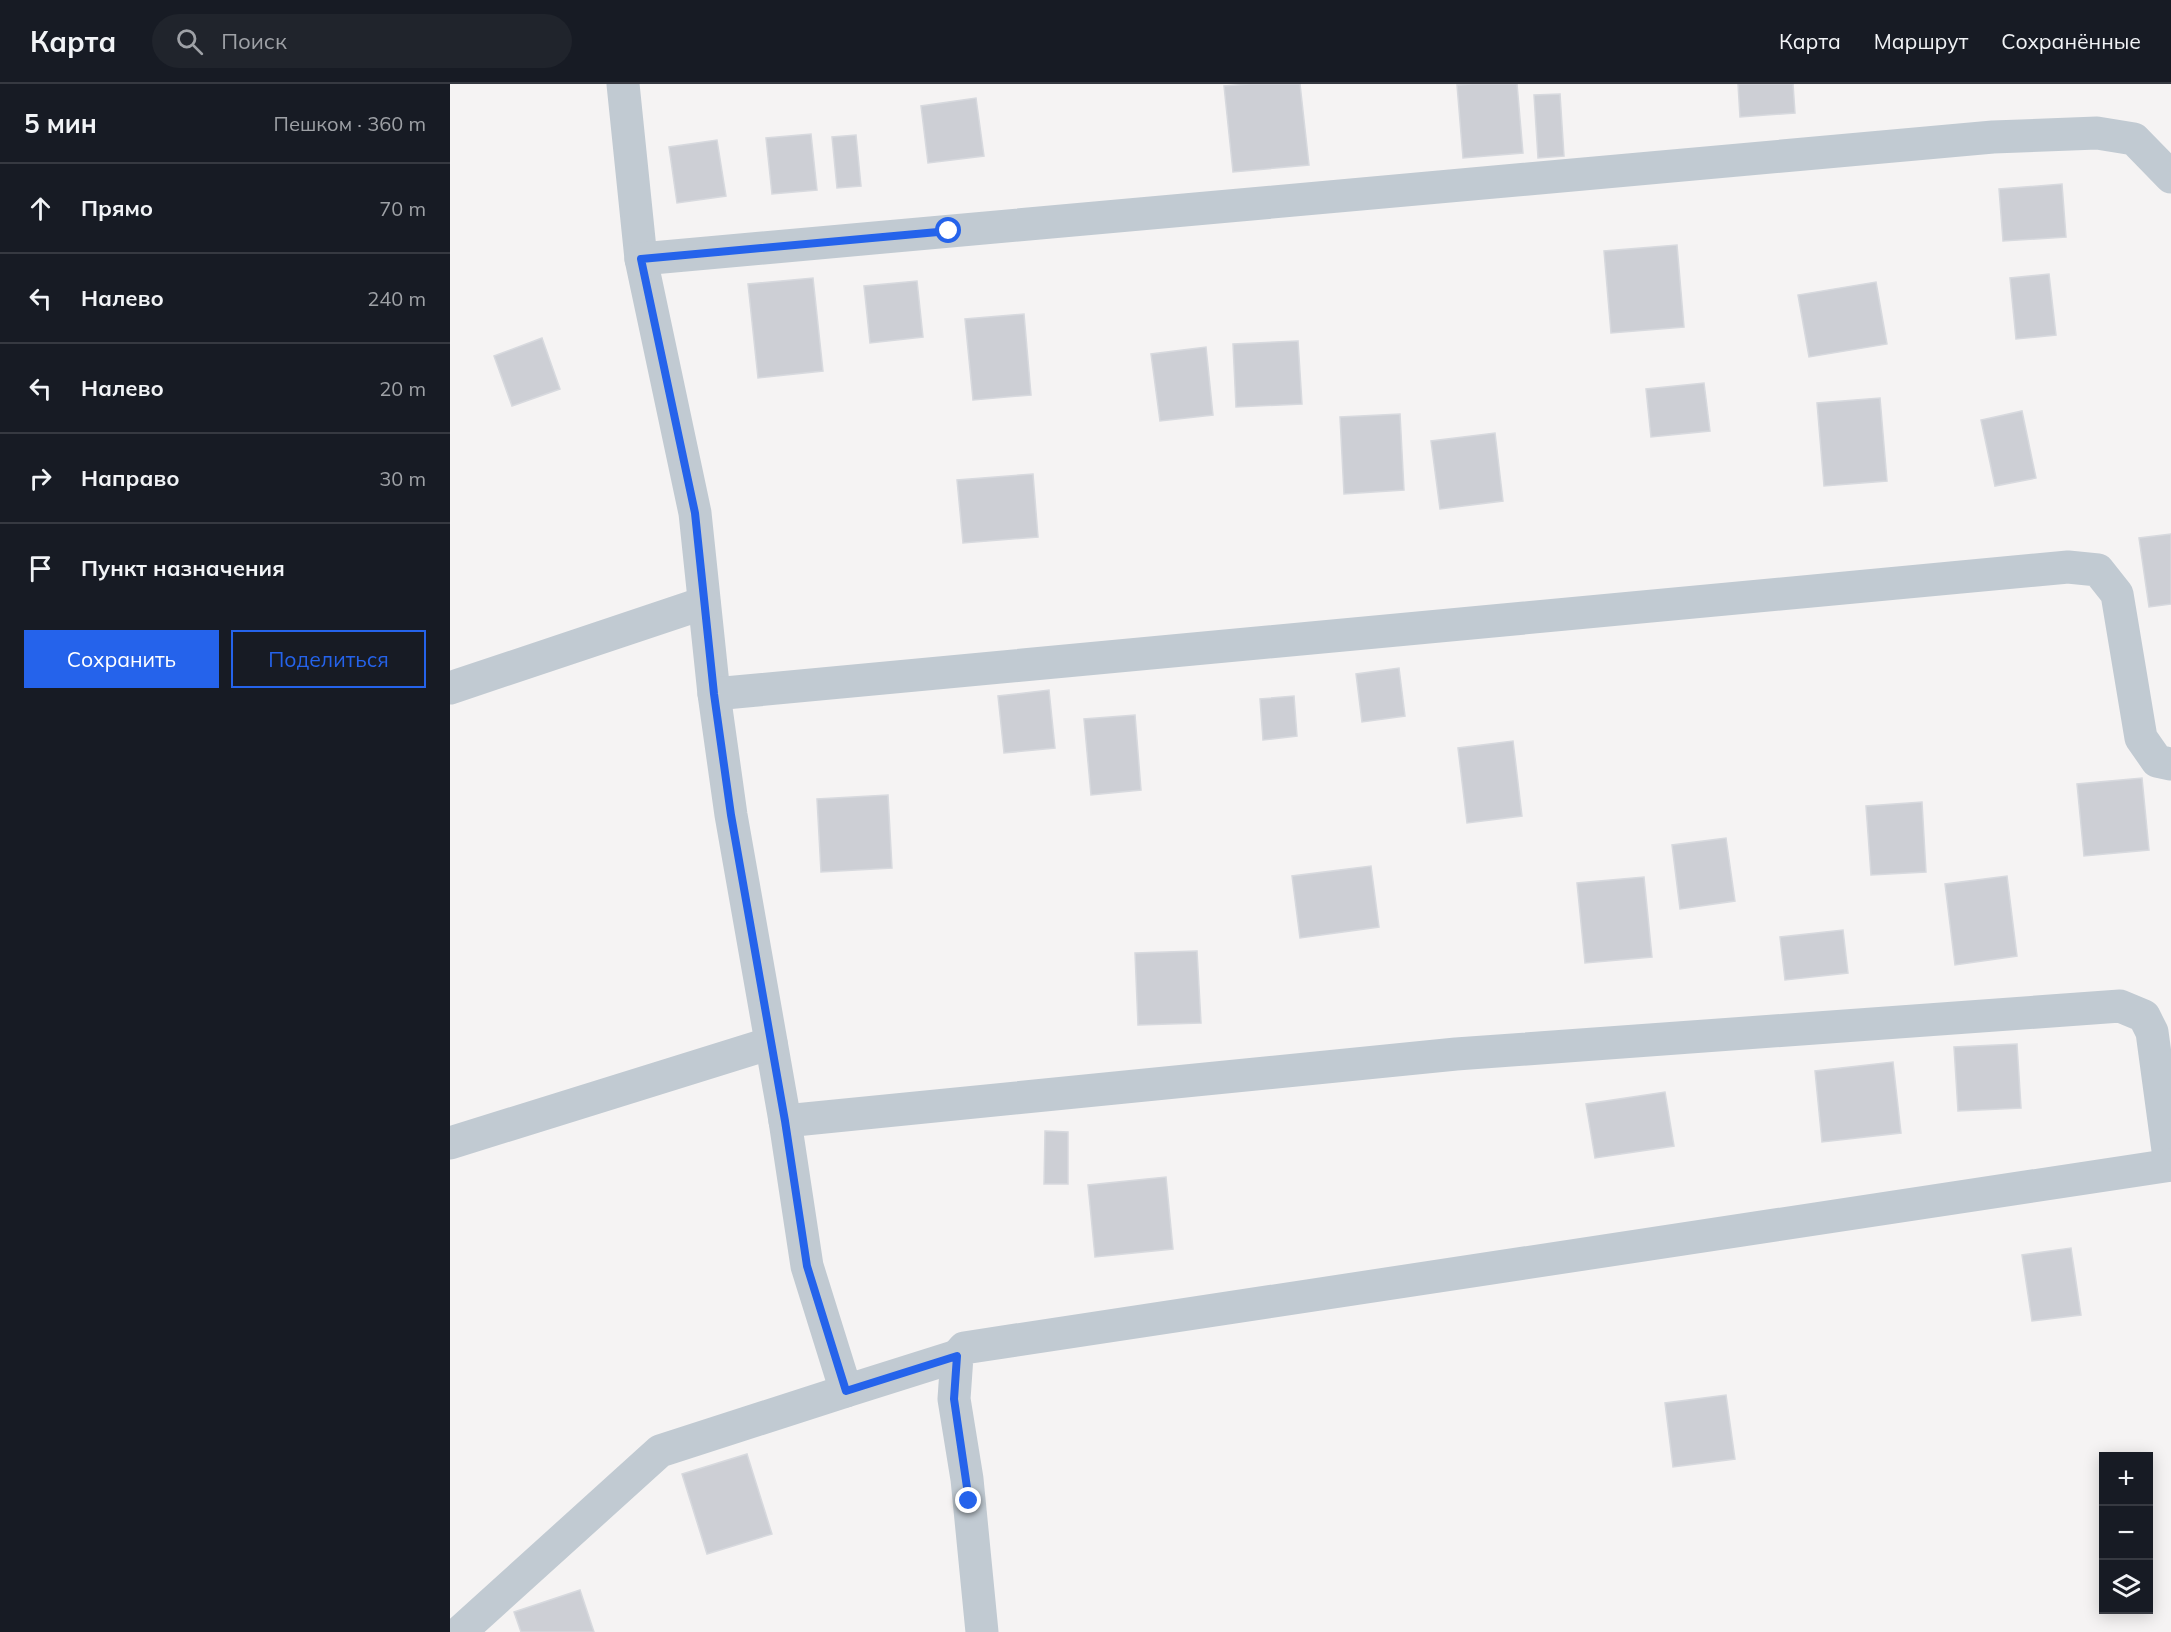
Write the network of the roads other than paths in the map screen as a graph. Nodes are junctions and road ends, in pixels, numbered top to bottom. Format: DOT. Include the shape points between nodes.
graph roads {
  1 [pos="623,84"];
  2 [pos="2171,177"];
  3 [pos="641,259"];
  4 [pos="704,603"];
  5 [pos="450,687"];
  6 [pos="714,694"];
  7 [pos="2171,764"];
  8 [pos="771,1043"];
  9 [pos="785,1121"];
  10 [pos="450,1143"];
  11 [pos="2170,1165"];
  12 [pos="957,1356"];
  13 [pos="846,1391"];
  14 [pos="460,1632"];
  15 [pos="982,1632"];
  1 -- 3 [label="street"];
  2 -- 3 [label="street" via="2134,139 2097,133 1993,137"];
  3 -- 4 [label="street" via="695,513"];
  4 -- 5 [label="street"];
  4 -- 6 [label="street"];
  6 -- 7 [label="street" via="2068,567 2098,570 2116,594 2141,738 2157,761"];
  6 -- 8 [label="street"];
  8 -- 9 [label="street"];
  8 -- 10 [label="street"];
  9 -- 11 [label="street" via="1456,1054 2120,1006 2144,1016 2152,1032"];
  9 -- 13 [label="street" via="807,1266"];
  11 -- 12 [label="street" via="964,1348"];
  12 -- 13 [label="street"];
  12 -- 15 [label="street" via="954,1399 967,1479"];
  13 -- 14 [label="street" via="660,1451"];
}
